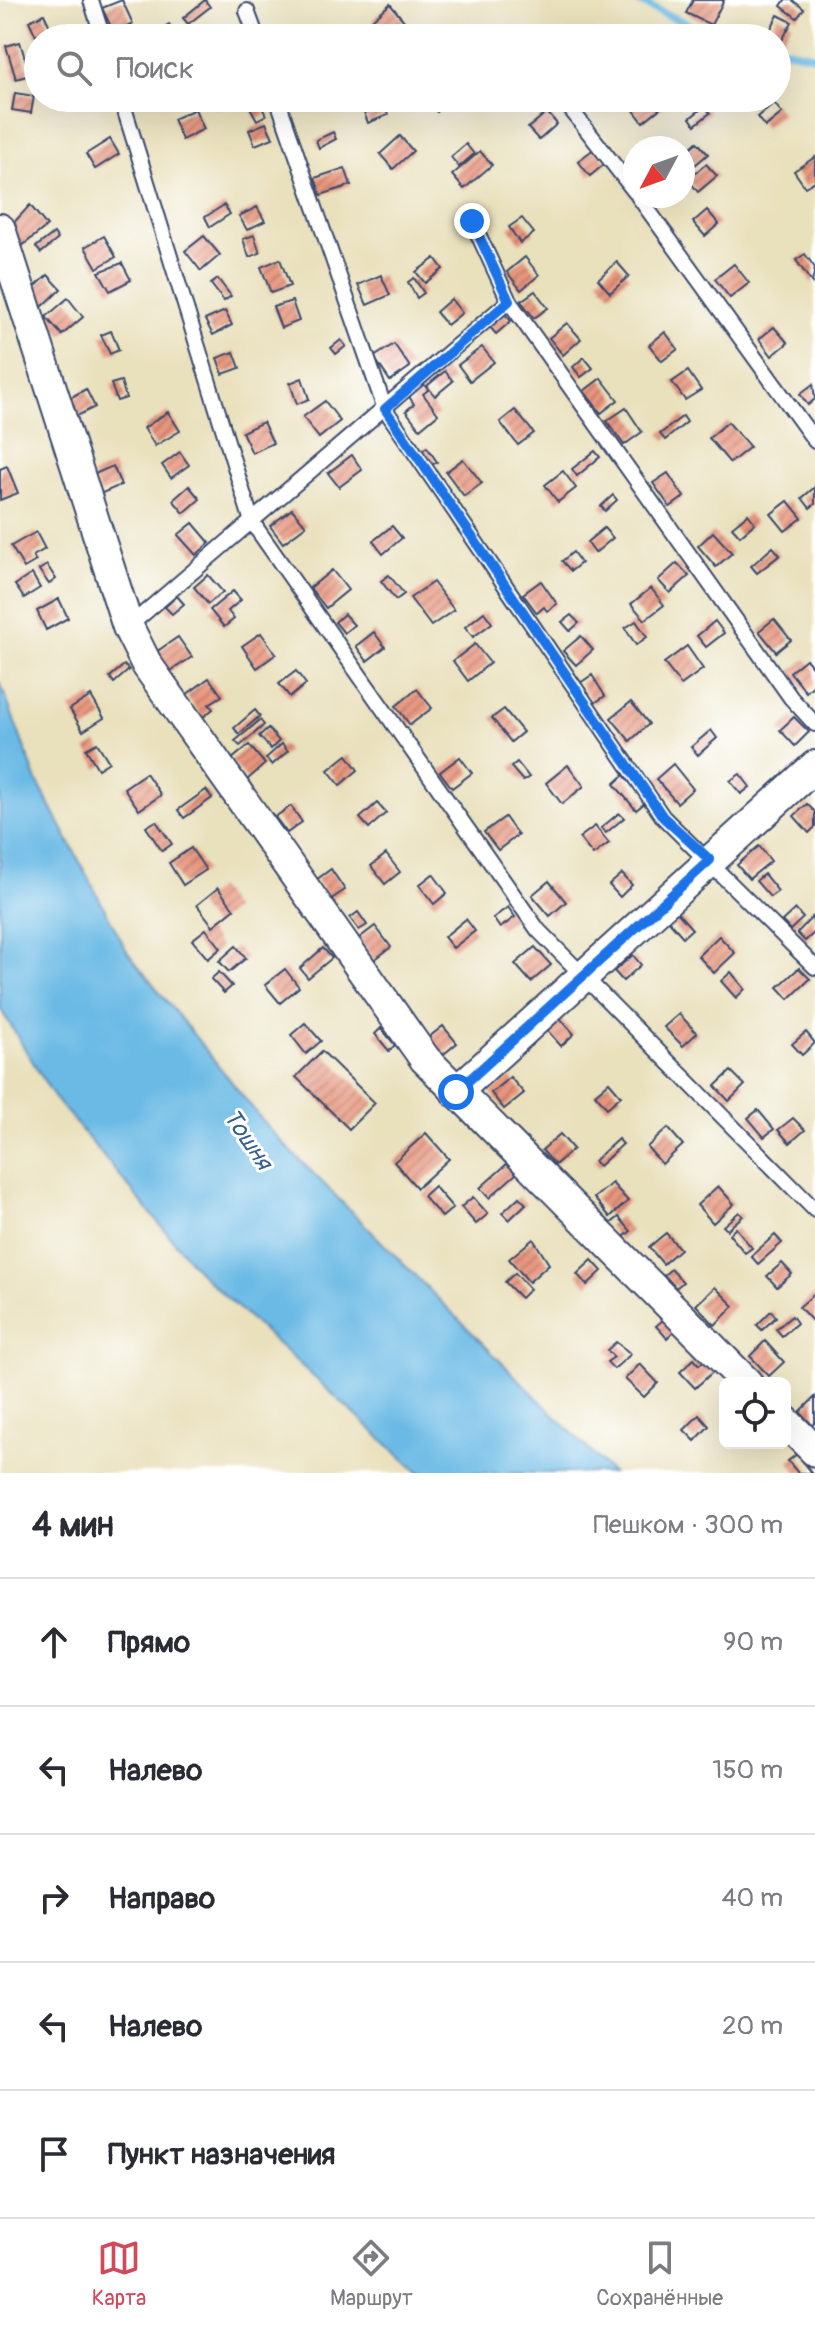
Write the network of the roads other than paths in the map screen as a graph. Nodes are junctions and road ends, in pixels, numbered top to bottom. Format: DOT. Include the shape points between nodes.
graph roads {
  1 [pos="91,0"];
  2 [pos="247,11"];
  3 [pos="99,24"];
  4 [pos="252,24"];
  5 [pos="125,112"];
  6 [pos="282,112"];
  7 [pos="573,112"];
  8 [pos="623,177"];
  9 [pos="646,208"];
  10 [pos="472,221"];
  11 [pos="0,229"];
  12 [pos="509,301"];
  13 [pos="385,409"];
  14 [pos="815,441"];
  15 [pos="252,522"];
  16 [pos="128,627"];
  17 [pos="815,724"];
  18 [pos="815,766"];
  19 [pos="710,860"];
  20 [pos="815,967"];
  21 [pos="584,974"];
  22 [pos="456,1092"];
  23 [pos="815,1210"];
  24 [pos="741,1377"];
  25 [pos="791,1427"];
  26 [pos="815,1451"];
  1 -- 3 [label="lane"];
  2 -- 4 [label="lane"];
  5 -- 15 [label="lane"];
  6 -- 13 [label="lane"];
  7 -- 8 [label="lane"];
  9 -- 14 [label="lane"];
  10 -- 12 [label="lane"];
  11 -- 16 [label="street"];
  12 -- 13 [label="lane"];
  12 -- 17 [label="lane" via="791,698"];
  13 -- 15 [label="lane"];
  13 -- 19 [label="lane" via="663,817"];
  15 -- 16 [label="lane"];
  15 -- 21 [label="lane" via="538,930"];
  16 -- 22 [label="street" via="156,678 425,1059"];
  18 -- 19 [label="street"];
  19 -- 20 [label="lane"];
  19 -- 21 [label="street"];
  21 -- 22 [label="street"];
  21 -- 23 [label="lane"];
  22 -- 24 [label="street"];
  25 -- 26 [label="street"];
}
